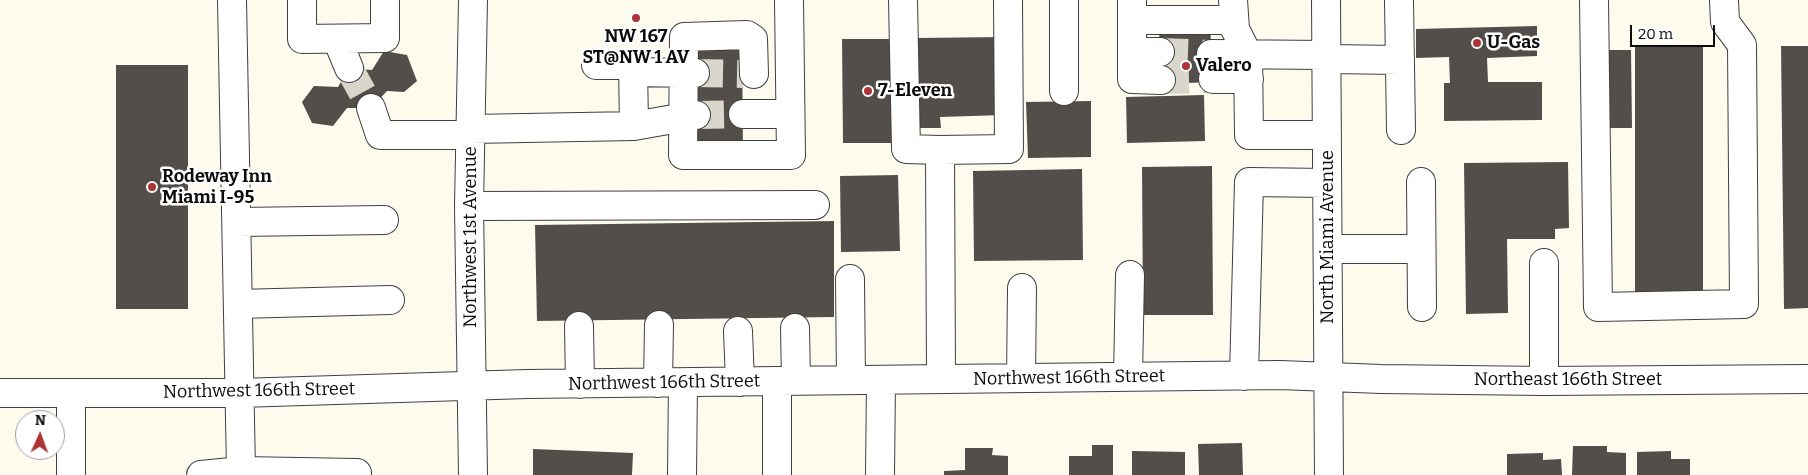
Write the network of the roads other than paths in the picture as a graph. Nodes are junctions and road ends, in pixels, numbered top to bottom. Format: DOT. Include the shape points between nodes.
graph roads {
  1 [pos="232,0"];
  2 [pos="302,0"];
  3 [pos="385,0"];
  4 [pos="473,0"];
  5 [pos="789,0"];
  6 [pos="903,0"];
  7 [pos="1008,0"];
  8 [pos="1064,0"];
  9 [pos="1326,0"];
  10 [pos="1399,0"];
  11 [pos="1594,0"];
  12 [pos="1724,0"];
  13 [pos="1132,10"];
  14 [pos="1233,10"];
  15 [pos="337,38"];
  16 [pos="1132,52"];
  17 [pos="1160,52"];
  18 [pos="1327,57"];
  19 [pos="1400,60"];
  20 [pos="596,66"];
  21 [pos="1212,66"];
  22 [pos="1249,67"];
  23 [pos="349,68"];
  24 [pos="633,72"];
  25 [pos="689,73"];
  26 [pos="790,73"];
  27 [pos="1161,80"];
  28 [pos="1064,91"];
  29 [pos="371,108"];
  30 [pos="743,114"];
  31 [pos="790,114"];
  32 [pos="689,116"];
  33 [pos="634,126"];
  34 [pos="1401,130"];
  35 [pos="471,132"];
  36 [pos="1327,135"];
  37 [pos="940,150"];
  38 [pos="1421,182"];
  39 [pos="1327,183"];
  40 [pos="814,205"];
  41 [pos="469,206"];
  42 [pos="384,220"];
  43 [pos="236,222"];
  44 [pos="1422,248"];
  45 [pos="1328,249"];
  46 [pos="1544,263"];
  47 [pos="1130,276"];
  48 [pos="850,279"];
  49 [pos="1022,288"];
  50 [pos="390,300"];
  51 [pos="238,304"];
  52 [pos="1422,307"];
  53 [pos="658,325"];
  54 [pos="579,326"];
  55 [pos="795,328"];
  56 [pos="738,331"];
  57 [pos="1244,376"];
  58 [pos="1128,377"];
  59 [pos="1022,378"];
  60 [pos="1328,378"];
  61 [pos="1808,378"];
  62 [pos="941,379"];
  63 [pos="851,380"];
  64 [pos="881,380"];
  65 [pos="786,381"];
  66 [pos="1544,381"];
  67 [pos="740,382"];
  68 [pos="671,383"];
  69 [pos="580,384"];
  70 [pos="472,386"];
  71 [pos="240,392"];
  72 [pos="0,393"];
  73 [pos="71,393"];
  74 [pos="241,471"];
  75 [pos="71,475"];
  76 [pos="201,475"];
  77 [pos="358,475"];
  78 [pos="473,475"];
  79 [pos="682,475"];
  80 [pos="776,475"];
  81 [pos="880,475"];
  82 [pos="1329,475"];
  1 -- 43 [label="street"];
  2 -- 15 [label="street" via="302,39"];
  3 -- 15 [label="street" via="384,38"];
  4 -- 35 [label="street, Northwest 1st Avenue"];
  5 -- 26 [label="street"];
  6 -- 37 [label="street" via="906,149"];
  7 -- 37 [label="street" via="1009,150"];
  8 -- 28 [label="street"];
  9 -- 18 [label="street, North Miami Avenue"];
  10 -- 19 [label="street"];
  11 -- 12 [label="street" via="1598,307 1744,304 1742,45 1725,22"];
  13 -- 14 [label="street"];
  13 -- 16 [label="street"];
  14 -- 22 [label="street" via="1235,29"];
  15 -- 23 [label="street"];
  16 -- 17 [label="street"];
  16 -- 27 [label="street" via="1132,80"];
  18 -- 19 [label="street"];
  18 -- 22 [label="street"];
  18 -- 36 [label="street, North Miami Avenue"];
  19 -- 34 [label="street"];
  20 -- 24 [label="street" via="633,65"];
  21 -- 22 [label="street"];
  22 -- 36 [label="street" via="1249,135"];
  24 -- 25 [label="street"];
  24 -- 33 [label="street"];
  25 -- 26 [label="street" via="684,37 747,35 753,39 748,74"];
  25 -- 32 [label="street"];
  26 -- 31 [label="street"];
  29 -- 35 [label="street" via="380,135"];
  30 -- 31 [label="street"];
  31 -- 32 [label="street" via="791,155 683,156"];
  32 -- 33 [label="street"];
  33 -- 35 [label="street"];
  35 -- 41 [label="street, Northwest 1st Avenue"];
  36 -- 39 [label="street, North Miami Avenue"];
  37 -- 62 [label="street"];
  38 -- 44 [label="street"];
  39 -- 45 [label="street, North Miami Avenue"];
  39 -- 57 [label="street" via="1250,182"];
  40 -- 41 [label="street"];
  41 -- 70 [label="street, Northwest 1st Avenue"];
  42 -- 43 [label="street"];
  43 -- 51 [label="street"];
  44 -- 45 [label="street"];
  44 -- 52 [label="street"];
  45 -- 60 [label="street, North Miami Avenue"];
  46 -- 66 [label="street"];
  47 -- 58 [label="street"];
  48 -- 63 [label="street"];
  49 -- 59 [label="street"];
  50 -- 51 [label="street"];
  51 -- 71 [label="street"];
  53 -- 68 [label="street"];
  54 -- 69 [label="street"];
  55 -- 65 [label="street"];
  56 -- 67 [label="street"];
  57 -- 58 [label="street, Northwest 166th Street"];
  57 -- 60 [label="street, Northwest 166th Street"];
  58 -- 59 [label="street, Northwest 166th Street"];
  59 -- 62 [label="street, Northwest 166th Street"];
  60 -- 66 [label="street, Northeast 166th Street"];
  60 -- 82 [label="street, North Miami Avenue"];
  61 -- 66 [label="street, Northeast 166th Street"];
  62 -- 64 [label="street, Northwest 166th Street"];
  63 -- 64 [label="street, Northwest 166th Street"];
  63 -- 65 [label="street, Northwest 166th Street"];
  64 -- 81 [label="street"];
  65 -- 67 [label="street, Northwest 166th Street"];
  65 -- 80 [label="street"];
  67 -- 68 [label="street, Northwest 166th Street"];
  68 -- 69 [label="street, Northwest 166th Street"];
  68 -- 79 [label="street"];
  69 -- 70 [label="street, Northwest 166th Street"];
  70 -- 71 [label="street, Northwest 166th Street"];
  70 -- 78 [label="street, Northwest 1st Avenue"];
  71 -- 73 [label="street, Northwest 166th Street"];
  71 -- 74 [label="street"];
  72 -- 73 [label="street, Northwest 166th Street"];
  73 -- 75 [label="street"];
  74 -- 76 [label="street"];
  74 -- 77 [label="street"];
}
